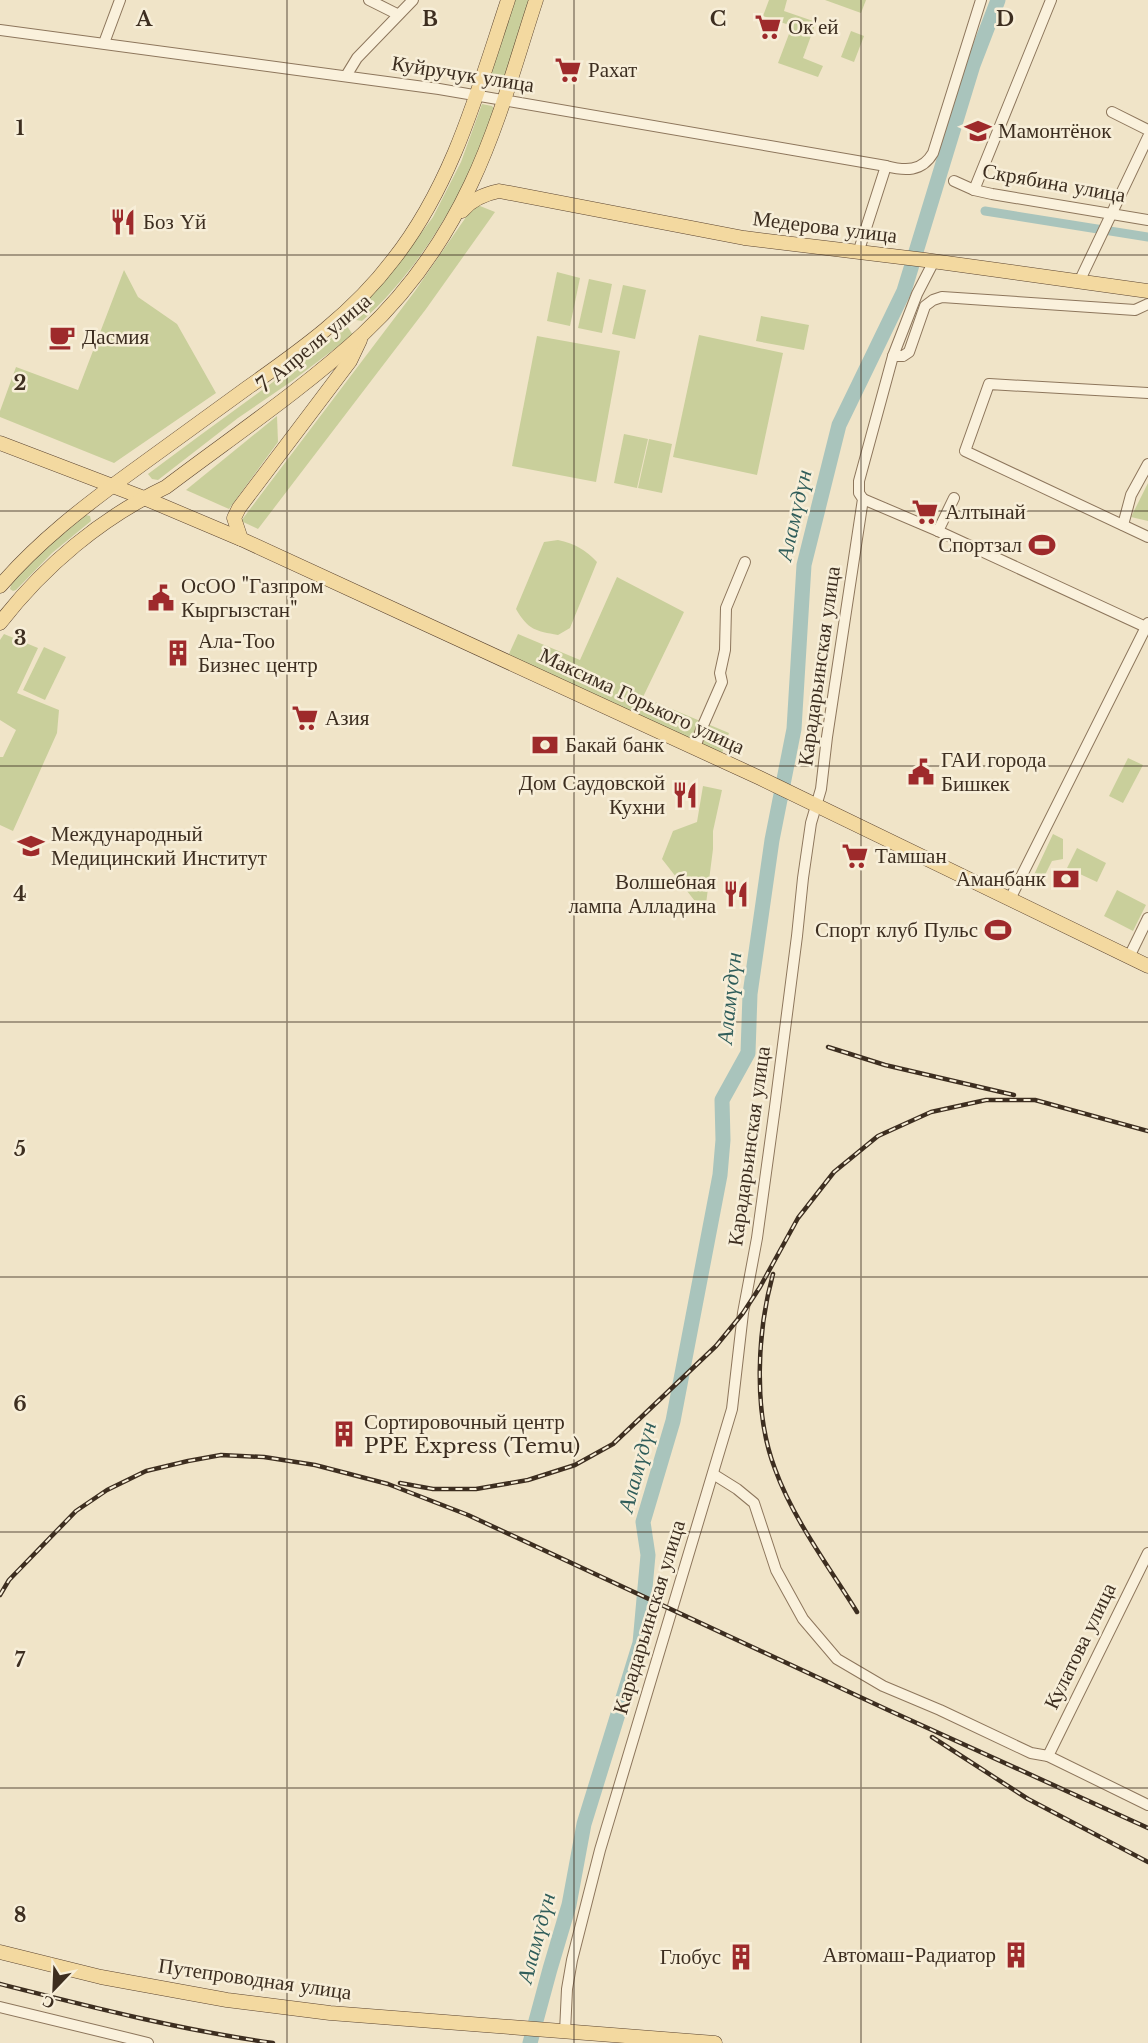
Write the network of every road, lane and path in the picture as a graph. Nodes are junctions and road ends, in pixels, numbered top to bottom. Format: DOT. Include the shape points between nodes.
graph roads {
  1 [pos="120,0"];
  2 [pos="369,0"];
  3 [pos="413,0"];
  4 [pos="508,0"];
  5 [pos="536,0"];
  6 [pos="981,0"];
  7 [pos="1051,0"];
  8 [pos="397,14"];
  9 [pos="0,30"];
  10 [pos="104,43"];
  11 [pos="346,76"];
  12 [pos="476,95"];
  13 [pos="503,100"];
  14 [pos="1112,112"];
  15 [pos="1148,130"];
  16 [pos="1148,137"];
  17 [pos="482,160"];
  18 [pos="886,165"];
  19 [pos="954,181"];
  20 [pos="974,190"];
  21 [pos="500,191"];
  22 [pos="1111,213"];
  23 [pos="1148,219"];
  24 [pos="447,228"];
  25 [pos="858,253"];
  26 [pos="929,260"];
  27 [pos="1079,282"];
  28 [pos="1148,291"];
  29 [pos="1148,304"];
  30 [pos="343,316"];
  31 [pos="364,333"];
  32 [pos="893,356"];
  33 [pos="1148,393"];
  34 [pos="0,443"];
  35 [pos="1148,464"];
  36 [pos="112,486"];
  37 [pos="144,498"];
  38 [pos="954,498"];
  39 [pos="863,499"];
  40 [pos="1123,525"];
  41 [pos="938,531"];
  42 [pos="1148,537"];
  43 [pos="241,539"];
  44 [pos="745,562"];
  45 [pos="0,586"];
  46 [pos="0,593"];
  47 [pos="14,606"];
  48 [pos="0,623"];
  49 [pos="1147,626"];
  50 [pos="695,748"];
  51 [pos="816,805"];
  52 [pos="1010,899"];
  53 [pos="1148,918"];
  54 [pos="1129,957"];
  55 [pos="1148,966"];
  56 [pos="713,1474"];
  57 [pos="1148,1553"];
  58 [pos="1048,1756"];
  59 [pos="1148,1805"];
  60 [pos="0,1953"];
  61 [pos="0,2007"];
  62 [pos="560,2032"];
  63 [pos="148,2043"];
  64 [pos="715,2043"];
  1 -- 10 [label="street"];
  2 -- 8 [label="street"];
  3 -- 8 [label="street"];
  4 -- 12 [label="main road, 7 Апреля улица"];
  5 -- 13 [label="main road, 7 Апреля улица"];
  6 -- 18 [label="street, Куйручук улица" via="933,153 918,168 903,170"];
  7 -- 20 [label="street"];
  8 -- 11 [label="street"];
  9 -- 10 [label="street, Куйручук улица"];
  10 -- 11 [label="street, Куйручук улица"];
  11 -- 12 [label="street, Куйручук улица"];
  12 -- 13 [label="street, Куйручук улица"];
  12 -- 30 [label="main road, 7 Апреля улица" via="441,184 418,225 393,261"];
  13 -- 17 [label="main road, 7 Апреля улица"];
  13 -- 18 [label="street, Куйручук улица"];
  14 -- 15 [label="street"];
  16 -- 22 [label="street"];
  17 -- 21 [label="main road" via="483,176"];
  17 -- 24 [label="main road, 7 Апреля улица"];
  18 -- 25 [label="street"];
  19 -- 20 [label="street, Скрябина улица"];
  20 -- 22 [label="street, Скрябина улица"];
  21 -- 24 [label="main road" via="474,200"];
  21 -- 25 [label="main road, Медерова улица" via="744,238"];
  22 -- 23 [label="street, Скрябина улица"];
  22 -- 27 [label="street"];
  24 -- 31 [label="main road, 7 Апреля улица" via="411,280"];
  25 -- 26 [label="main road, Медерова улица"];
  26 -- 27 [label="main road, Медерова улица"];
  26 -- 32 [label="street, Карадарьинская улица"];
  27 -- 28 [label="main road, Медерова улица"];
  29 -- 32 [label="street" via="1135,310 942,297 925,306 909,352"];
  30 -- 31 [label="main road"];
  30 -- 36 [label="main road, 7 Апреля улица"];
  31 -- 37 [label="main road, 7 Апреля улица" via="327,366 166,488"];
  31 -- 43 [label="main road" via="350,361 239,508 234,519"];
  32 -- 39 [label="street, Карадарьинская улица" via="859,481"];
  33 -- 40 [label="street" via="989,384 965,451"];
  34 -- 36 [label="main road, Максима Горького улица"];
  35 -- 40 [label="street" via="1131,495"];
  36 -- 37 [label="main road, Максима Горького улица"];
  36 -- 45 [label="main road, 7 Апреля улица" via="48,536"];
  37 -- 43 [label="main road, Максима Горького улица"];
  37 -- 47 [label="main road, 7 Апреля улица" via="51,566"];
  38 -- 41 [label="street"];
  39 -- 41 [label="street"];
  39 -- 51 [label="street, Карадарьинская улица"];
  40 -- 42 [label="street"];
  41 -- 49 [label="street"];
  43 -- 50 [label="main road, Максима Горького улица"];
  44 -- 50 [label="street" via="726,608 722,682"];
  46 -- 47 [label="main road"];
  47 -- 48 [label="main road, 7 Апреля улица"];
  49 -- 52 [label="street"];
  50 -- 51 [label="main road, Максима Горького улица"];
  51 -- 52 [label="main road, Максима Горького улица"];
  51 -- 56 [label="street, Карадарьинская улица" via="732,1409"];
  52 -- 54 [label="main road, Максима Горького улица"];
  53 -- 54 [label="street"];
  54 -- 55 [label="main road, Максима Горького улица"];
  56 -- 58 [label="street" via="754,1503 776,1570 803,1619 837,1659 883,1686 1031,1753"];
  56 -- 62 [label="street, Карадарьинская улица" via="587,1899"];
  57 -- 58 [label="street, Кулатова улица"];
  58 -- 59 [label="street"];
  60 -- 62 [label="main road, Путепроводная улица" via="101,1977 227,2000 330,2013"];
  61 -- 63 [label="street"];
  62 -- 64 [label="main road, Путепроводная улица"];
}
